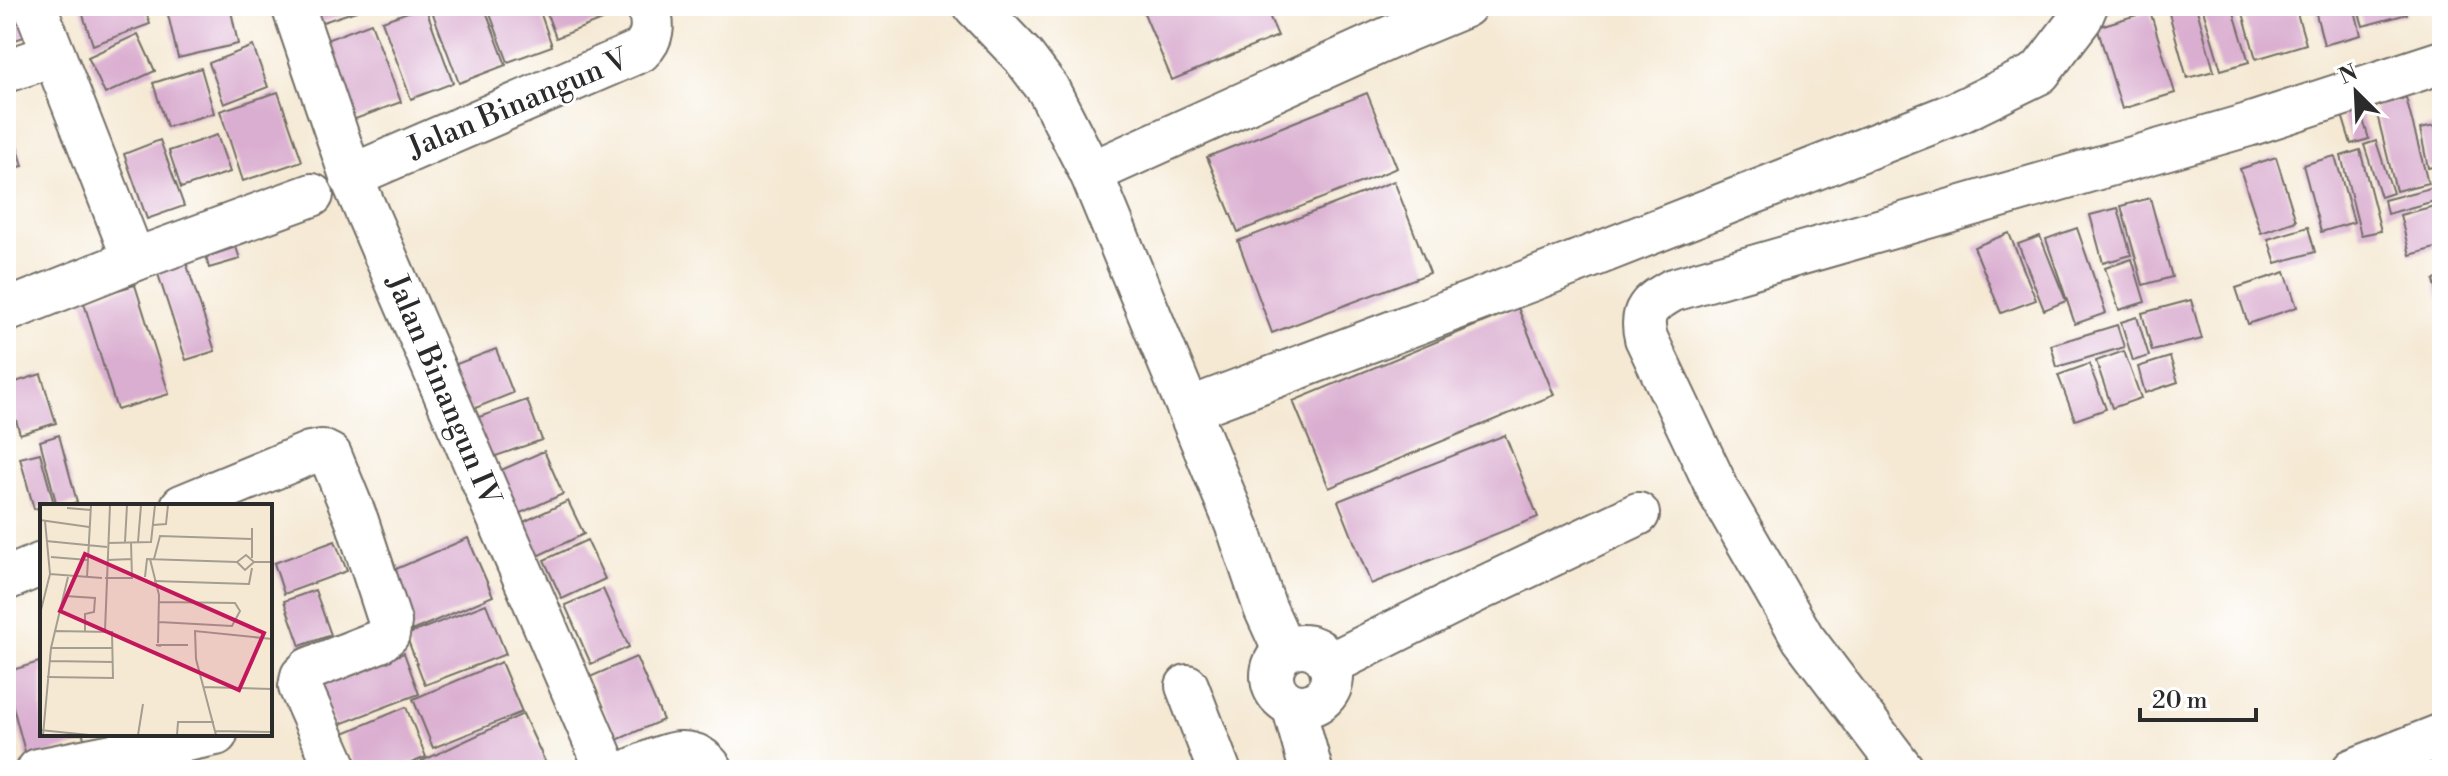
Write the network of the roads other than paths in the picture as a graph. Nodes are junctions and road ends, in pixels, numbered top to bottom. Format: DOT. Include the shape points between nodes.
graph roads {
  1 [pos="35,6"];
  2 [pos="293,6"];
  3 [pos="648,6"];
  4 [pos="975,6"];
  5 [pos="1465,6"];
  6 [pos="2086,6"];
  7 [pos="54,55"];
  8 [pos="2442,62"];
  9 [pos="6,71"];
  10 [pos="1091,173"];
  11 [pos="351,176"];
  12 [pos="312,195"];
  13 [pos="134,260"];
  14 [pos="6,311"];
  15 [pos="1189,409"];
  16 [pos="187,504"];
  17 [pos="1638,514"];
  18 [pos="40,565"];
  19 [pos="6,579"];
  20 [pos="1284,650"];
  21 [pos="1330,664"];
  22 [pos="1187,686"];
  23 [pos="1293,705"];
  24 [pos="2442,735"];
  25 [pos="206,736"];
  26 [pos="38,770"];
  27 [pos="337,770"];
  28 [pos="607,770"];
  29 [pos="631,770"];
  30 [pos="712,770"];
  31 [pos="1219,770"];
  32 [pos="1311,770"];
  33 [pos="1903,770"];
  34 [pos="2353,770"];
  1 -- 7 [label="street"];
  2 -- 11 [label="street, Jalan Binangun IV"];
  3 -- 11 [label="street, Jalan Binangun V" via="652,36 640,51"];
  4 -- 10 [label="street" via="1048,89"];
  5 -- 10 [label="street"];
  6 -- 15 [label="street" via="2039,73 1959,112"];
  7 -- 9 [label="street"];
  7 -- 13 [label="street"];
  8 -- 33 [label="street" via="2248,125 1673,290 1647,309 1646,338 1719,492 1803,638"];
  10 -- 15 [label="street"];
  11 -- 28 [label="street, Jalan Binangun IV"];
  12 -- 13 [label="street"];
  13 -- 14 [label="street"];
  15 -- 20 [label="street"];
  16 -- 27 [label="street" via="310,453 330,455 390,622 380,641 302,676 300,687"];
  17 -- 21 [label="street"];
  18 -- 19 [label="street"];
  20 -- 21 [label="street" via="1310,646"];
  20 -- 23 [label="street" via="1271,674 1273,687"];
  21 -- 23 [label="street" via="1329,691 1307,706"];
  22 -- 31 [label="street"];
  23 -- 32 [label="street"];
  24 -- 34 [label="street"];
  25 -- 26 [label="street"];
  29 -- 30 [label="street" via="685,752 704,759"];
}
